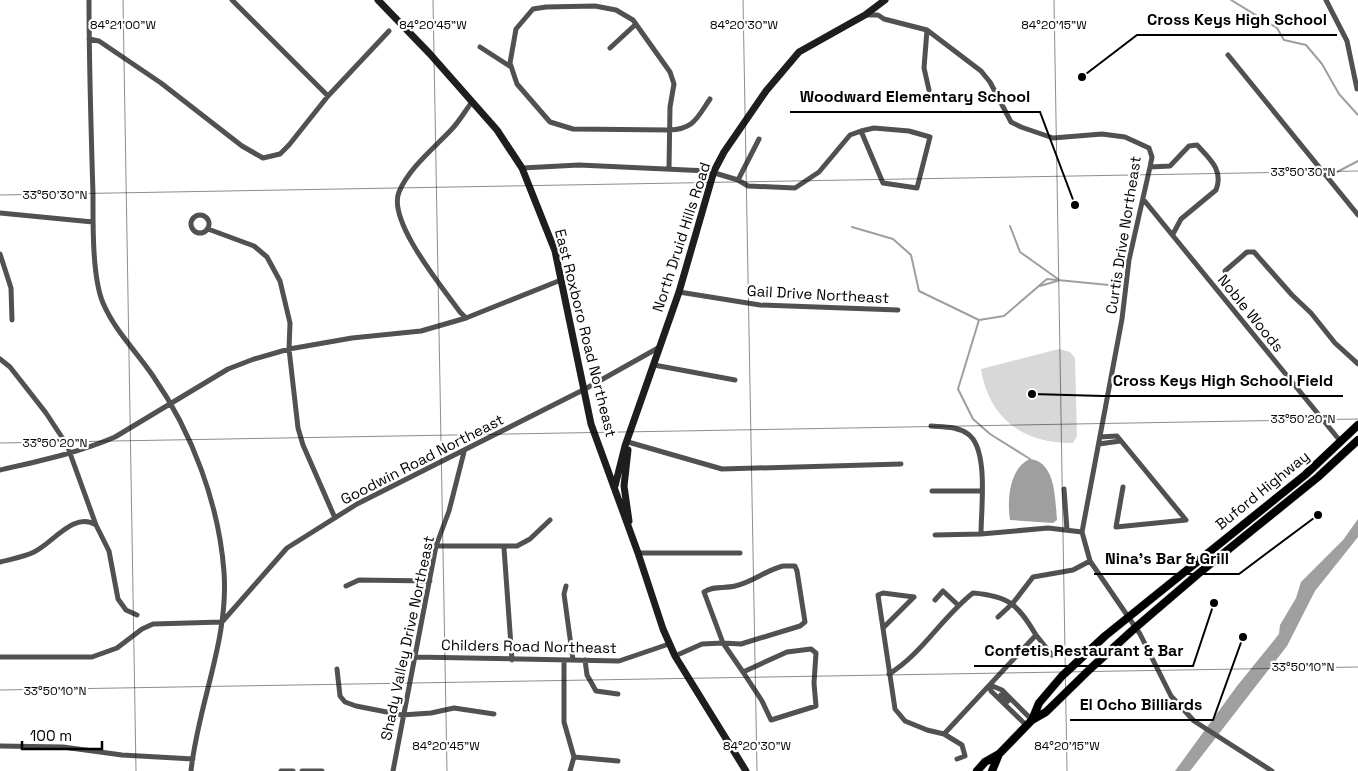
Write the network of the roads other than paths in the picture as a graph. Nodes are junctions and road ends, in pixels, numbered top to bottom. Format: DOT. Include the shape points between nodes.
graph roads {
  1 [pos="89,0"];
  2 [pos="232,0"];
  3 [pos="378,0"];
  4 [pos="886,0"];
  5 [pos="1326,0"];
  6 [pos="864,16"];
  7 [pos="635,20"];
  8 [pos="927,30"];
  9 [pos="389,31"];
  10 [pos="89,39"];
  11 [pos="480,47"];
  12 [pos="610,48"];
  13 [pos="1228,55"];
  14 [pos="512,68"];
  15 [pos="1357,89"];
  16 [pos="929,90"];
  17 [pos="328,96"];
  18 [pos="710,99"];
  19 [pos="472,102"];
  20 [pos="669,130"];
  21 [pos="861,131"];
  22 [pos="759,139"];
  23 [pos="1150,167"];
  24 [pos="522,168"];
  25 [pos="670,168"];
  26 [pos="714,171"];
  27 [pos="738,180"];
  28 [pos="1143,199"];
  29 [pos="0,213"];
  30 [pos="1358,215"];
  31 [pos="93,222"];
  32 [pos="208,229"];
  33 [pos="1173,234"];
  34 [pos="0,254"];
  35 [pos="1225,271"];
  36 [pos="561,280"];
  37 [pos="678,292"];
  38 [pos="898,310"];
  39 [pos="466,318"];
  40 [pos="12,320"];
  41 [pos="658,348"];
  42 [pos="289,349"];
  43 [pos="0,359"];
  44 [pos="1358,364"];
  45 [pos="654,365"];
  46 [pos="734,380"];
  47 [pos="585,389"];
  48 [pos="170,404"];
  49 [pos="1358,425"];
  50 [pos="931,426"];
  51 [pos="1100,437"];
  52 [pos="1119,438"];
  53 [pos="628,442"];
  54 [pos="1340,442"];
  55 [pos="1099,444"];
  56 [pos="1356,444"];
  57 [pos="464,452"];
  58 [pos="70,454"];
  59 [pos="901,464"];
  60 [pos="0,470"];
  61 [pos="1123,487"];
  62 [pos="615,489"];
  63 [pos="1064,489"];
  64 [pos="932,491"];
  65 [pos="981,491"];
  66 [pos="334,518"];
  67 [pos="550,520"];
  68 [pos="96,525"];
  69 [pos="1067,530"];
  70 [pos="1082,532"];
  71 [pos="631,534"];
  72 [pos="981,534"];
  73 [pos="935,535"];
  74 [pos="436,546"];
  75 [pos="504,548"];
  76 [pos="638,552"];
  77 [pos="740,553"];
  78 [pos="1090,561"];
  79 [pos="0,562"];
  80 [pos="430,581"];
  81 [pos="346,586"];
  82 [pos="566,586"];
  83 [pos="935,600"];
  84 [pos="1013,602"];
  85 [pos="958,605"];
  86 [pos="137,615"];
  87 [pos="998,617"];
  88 [pos="1127,617"];
  89 [pos="222,622"];
  90 [pos="883,628"];
  91 [pos="1135,628"];
  92 [pos="1036,635"];
  93 [pos="724,643"];
  94 [pos="669,644"];
  95 [pos="675,656"];
  96 [pos="1052,656"];
  97 [pos="0,657"];
  98 [pos="415,657"];
  99 [pos="512,660"];
  100 [pos="564,660"];
  101 [pos="573,660"];
  102 [pos="585,660"];
  103 [pos="336,669"];
  104 [pos="743,672"];
  105 [pos="888,674"];
  106 [pos="990,685"];
  107 [pos="618,694"];
  108 [pos="494,714"];
  109 [pos="402,715"];
  110 [pos="1029,722"];
  111 [pos="944,734"];
  112 [pos="0,746"];
  113 [pos="1000,754"];
  114 [pos="574,757"];
  115 [pos="192,758"];
  116 [pos="957,760"];
  117 [pos="618,761"];
  118 [pos="191,771"];
  119 [pos="281,771"];
  120 [pos="293,771"];
  121 [pos="302,771"];
  122 [pos="322,771"];
  123 [pos="393,771"];
  124 [pos="570,771"];
  125 [pos="746,771"];
  126 [pos="977,771"];
  127 [pos="992,771"];
  128 [pos="1272,771"];
  1 -- 10 [label="street"];
  2 -- 17 [label="street"];
  3 -- 19 [label="main road, East Roxboro Road Northeast"];
  4 -- 6 [label="main road, North Druid Hills Road"];
  5 -- 15 [label="street" via="1347,40"];
  6 -- 8 [label="street, Curtis Drive Northeast" via="878,14"];
  6 -- 26 [label="main road, North Druid Hills Road" via="799,52 766,91"];
  7 -- 12 [label="street"];
  7 -- 14 [label="street" via="616,10 595,6 533,9 516,29 511,50"];
  7 -- 20 [label="street" via="670,72 674,84"];
  8 -- 16 [label="street" via="924,68"];
  8 -- 23 [label="street, Curtis Drive Northeast" via="981,71 1011,122 1053,138 1095,134 1125,137 1149,148 1152,157"];
  9 -- 17 [label="street"];
  10 -- 17 [label="street" via="98,41 161,83 242,146 263,158 280,154"];
  10 -- 31 [label="street"];
  11 -- 14 [label="street"];
  13 -- 30 [label="street"];
  14 -- 20 [label="street" via="517,84 550,122 572,129"];
  18 -- 20 [label="street" via="692,124 682,130"];
  19 -- 24 [label="main road, East Roxboro Road Northeast" via="497,130"];
  19 -- 39 [label="street" via="453,128 408,176 397,200 403,224 416,247"];
  20 -- 25 [label="street"];
  21 -- 21 [label="street" via="874,128 909,131 930,137 917,188 883,183"];
  21 -- 27 [label="street" via="850,135 819,172 795,188 748,186"];
  22 -- 27 [label="street"];
  23 -- 28 [label="street, Curtis Drive Northeast"];
  23 -- 33 [label="street" via="1170,166 1189,146 1197,145 1219,173 1216,190 1181,219"];
  24 -- 25 [label="street" via="579,165"];
  24 -- 36 [label="main road, East Roxboro Road Northeast" via="555,251"];
  25 -- 26 [label="street"];
  26 -- 27 [label="street"];
  26 -- 37 [label="main road, North Druid Hills Road"];
  28 -- 33 [label="street, Noble Woods"];
  28 -- 51 [label="street, Curtis Drive Northeast" via="1129,260 1122,319"];
  29 -- 31 [label="street"];
  31 -- 48 [label="street" via="103,302 120,333 152,374"];
  32 -- 42 [label="street" via="254,246 268,257 286,301 290,323"];
  33 -- 54 [label="street, Noble Woods"];
  34 -- 40 [label="street" via="11,288"];
  35 -- 44 [label="street" via="1247,252 1254,252 1311,313 1334,343"];
  36 -- 39 [label="street"];
  36 -- 47 [label="main road, East Roxboro Road Northeast"];
  37 -- 38 [label="street, Gail Drive Northeast" via="760,305"];
  37 -- 41 [label="main road, North Druid Hills Road"];
  39 -- 42 [label="street" via="421,331"];
  41 -- 45 [label="main road, North Druid Hills Road"];
  41 -- 47 [label="street, Goodwin Road Northeast"];
  42 -- 48 [label="street" via="228,370"];
  42 -- 66 [label="street" via="303,445"];
  43 -- 58 [label="street" via="46,412"];
  45 -- 46 [label="street"];
  45 -- 53 [label="main road, North Druid Hills Road"];
  47 -- 57 [label="street, Goodwin Road Northeast"];
  47 -- 62 [label="main road, East Roxboro Road Northeast" via="591,424"];
  48 -- 58 [label="street" via="115,437"];
  48 -- 89 [label="street" via="201,470 214,511 224,571"];
  49 -- 54 [label="main road, Buford Highway"];
  50 -- 65 [label="street" via="956,427 969,434 978,447"];
  51 -- 52 [label="street"];
  51 -- 55 [label="street, Curtis Drive Northeast"];
  52 -- 55 [label="street"];
  52 -- 61 [label="street" via="1186,520 1116,527"];
  53 -- 59 [label="street" via="722,469"];
  53 -- 62 [label="main road, North Druid Hills Road"];
  53 -- 71 [label="main road" via="624,486"];
  54 -- 88 [label="main road, Buford Highway" via="1305,475"];
  55 -- 70 [label="street, Curtis Drive Northeast"];
  56 -- 91 [label="main road, Buford Highway"];
  57 -- 66 [label="street, Goodwin Road Northeast"];
  57 -- 74 [label="street, Shady Valley Drive Northeast"];
  58 -- 60 [label="street"];
  58 -- 68 [label="street"];
  62 -- 71 [label="main road, East Roxboro Road Northeast"];
  63 -- 69 [label="street"];
  64 -- 65 [label="street"];
  65 -- 72 [label="street"];
  66 -- 89 [label="street, Goodwin Road Northeast" via="287,548"];
  67 -- 75 [label="street" via="530,539"];
  68 -- 79 [label="street" via="88,521 75,524 33,552"];
  68 -- 86 [label="street" via="109,551 118,599 126,610"];
  69 -- 70 [label="street"];
  69 -- 72 [label="street" via="1048,528"];
  70 -- 78 [label="street, Curtis Drive Northeast"];
  71 -- 76 [label="main road"];
  72 -- 73 [label="street"];
  74 -- 75 [label="street"];
  74 -- 80 [label="street, Shady Valley Drive Northeast"];
  75 -- 99 [label="street"];
  76 -- 77 [label="street"];
  76 -- 94 [label="main road"];
  78 -- 84 [label="street" via="1060,574 1046,573 1033,577"];
  78 -- 88 [label="street, Curtis Drive Northeast"];
  80 -- 81 [label="street" via="359,580"];
  80 -- 98 [label="street, Shady Valley Drive Northeast"];
  82 -- 101 [label="street" via="564,594"];
  83 -- 85 [label="street" via="943,591"];
  84 -- 85 [label="street" via="989,594 973,593"];
  84 -- 87 [label="street"];
  84 -- 92 [label="street"];
  85 -- 105 [label="street" via="900,667"];
  88 -- 91 [label="street, Curtis Drive Northeast"];
  88 -- 110 [label="main road, Buford Highway" via="1062,676 1039,703"];
  89 -- 97 [label="street" via="147,626 117,648 100,655"];
  89 -- 115 [label="street"];
  90 -- 90 [label="street" via="914,598 878,595"];
  90 -- 105 [label="street"];
  91 -- 110 [label="main road, Buford Highway" via="1046,712"];
  91 -- 128 [label="street, Curtis Drive Northeast" via="1166,687 1194,721"];
  92 -- 96 [label="street"];
  92 -- 106 [label="street"];
  93 -- 93 [label="street" via="741,644 806,622 796,566 770,569 737,586 709,588 704,592"];
  93 -- 95 [label="street" via="702,644"];
  93 -- 104 [label="street"];
  94 -- 95 [label="main road"];
  94 -- 102 [label="street, Childers Road Northeast" via="619,661"];
  95 -- 125 [label="main road"];
  98 -- 99 [label="street, Childers Road Northeast"];
  98 -- 109 [label="street, Shady Valley Drive Northeast"];
  99 -- 100 [label="street, Childers Road Northeast"];
  100 -- 101 [label="street, Childers Road Northeast"];
  100 -- 114 [label="street" via="564,722"];
  101 -- 102 [label="street, Childers Road Northeast"];
  102 -- 107 [label="street" via="596,691"];
  103 -- 109 [label="street" via="338,689 345,702"];
  104 -- 104 [label="street" via="771,720 816,706 816,653 811,649 787,652"];
  105 -- 111 [label="street" via="895,709 905,721"];
  106 -- 110 [label="street" via="995,686"];
  106 -- 111 [label="street"];
  108 -- 109 [label="street" via="454,708"];
  109 -- 123 [label="street, Shady Valley Drive Northeast"];
  110 -- 113 [label="main road, Buford Highway"];
  111 -- 116 [label="street" via="962,745 965,756"];
  112 -- 115 [label="street" via="63,747 122,755"];
  113 -- 126 [label="main road, Buford Highway"];
  113 -- 127 [label="main road, Buford Highway"];
  114 -- 117 [label="street"];
  114 -- 124 [label="street"];
  115 -- 118 [label="street"];
  119 -- 120 [label="street"];
  121 -- 122 [label="street"];
}
